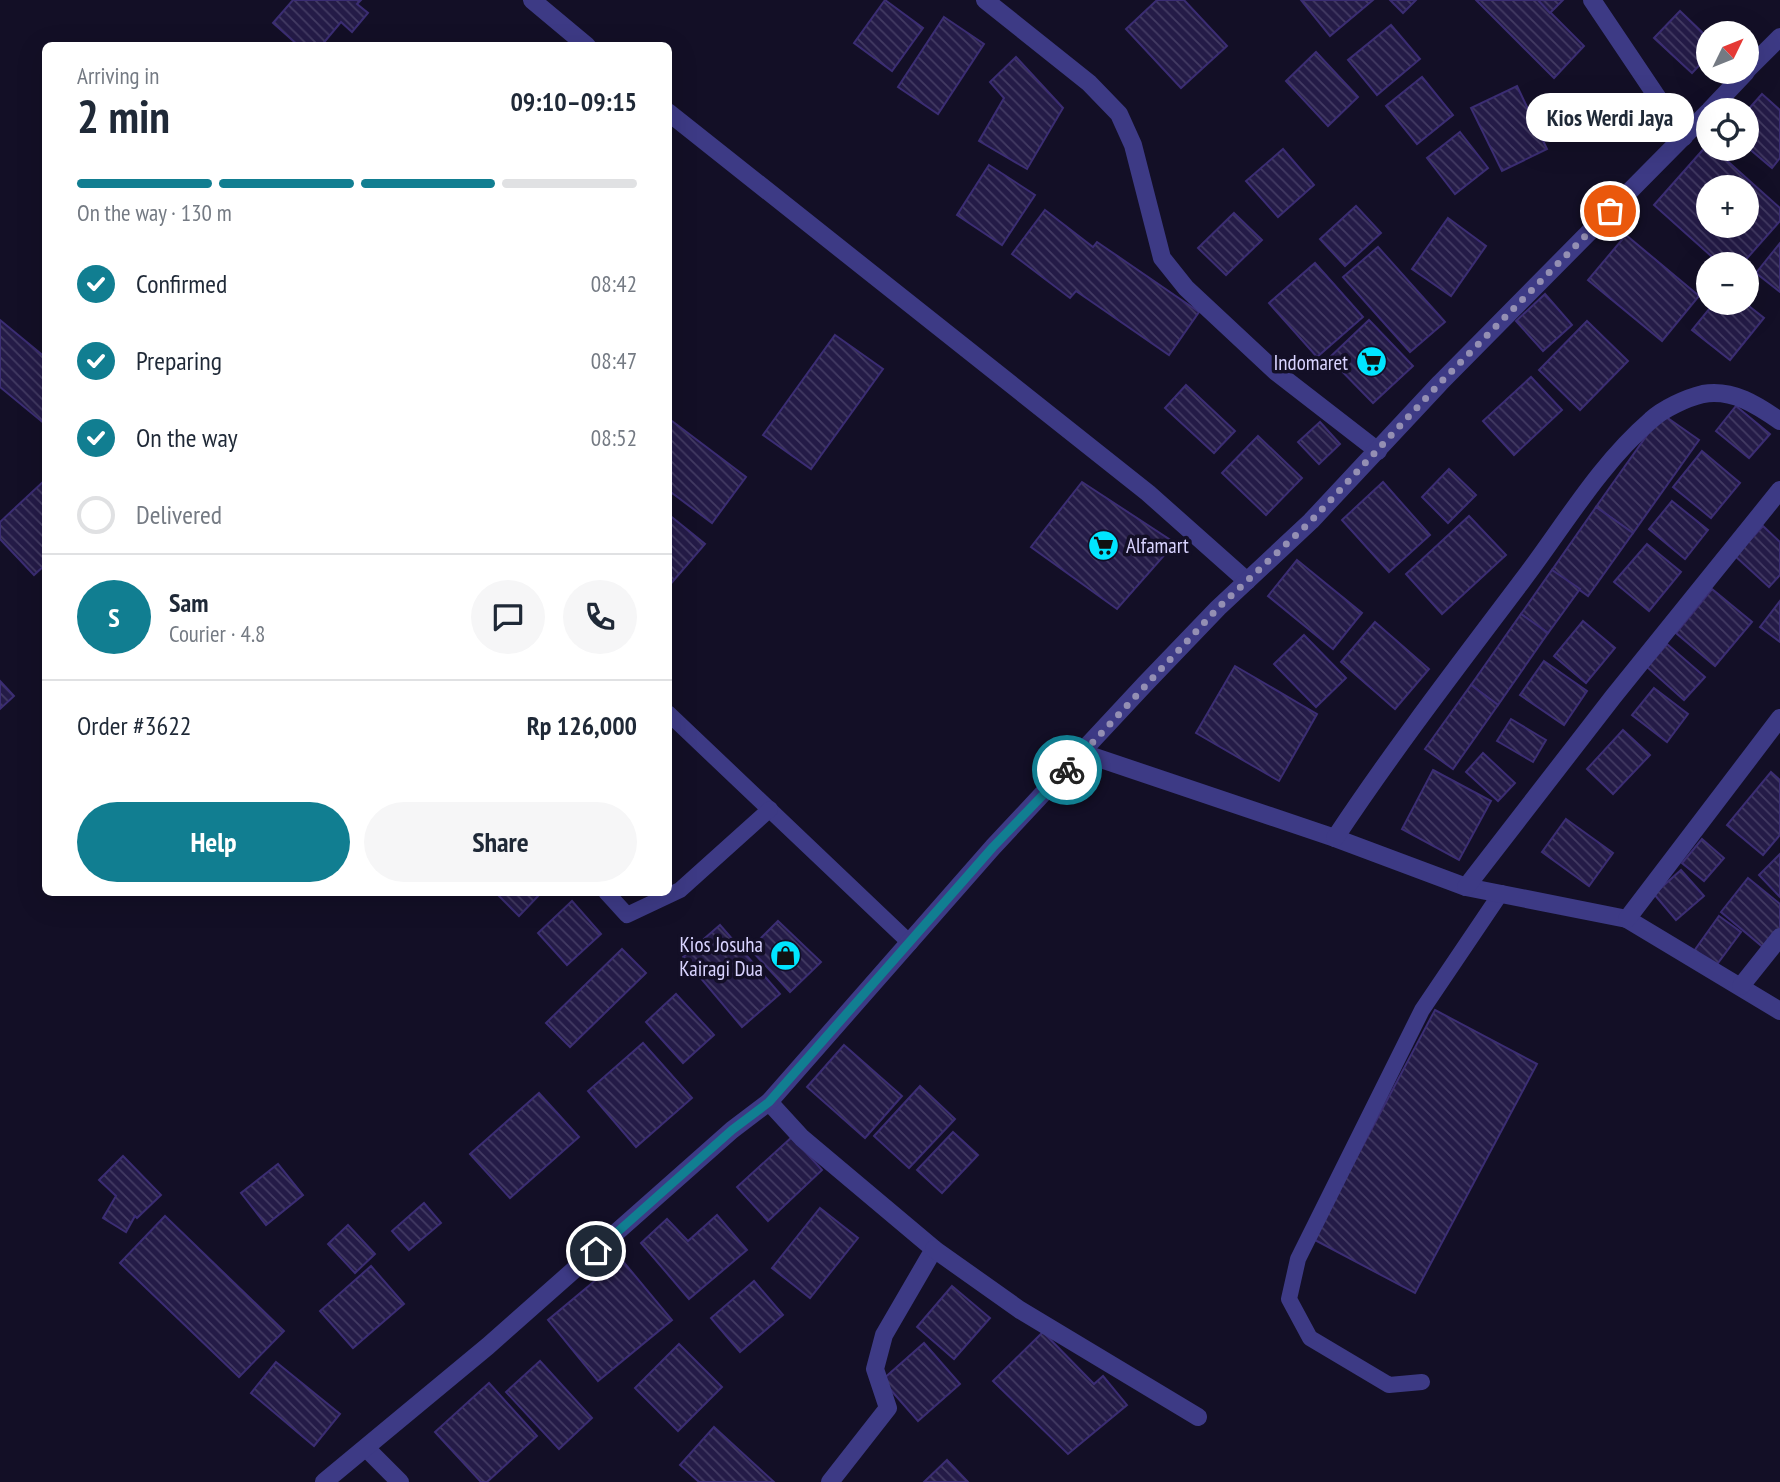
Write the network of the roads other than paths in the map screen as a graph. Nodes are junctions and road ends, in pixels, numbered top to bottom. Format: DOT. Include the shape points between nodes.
graph roads {
  1 [pos="532,0"];
  2 [pos="985,0"];
  3 [pos="1592,0"];
  4 [pos="582,42"];
  5 [pos="1776,49"];
  6 [pos="1759,61"];
  7 [pos="1734,84"];
  8 [pos="1721,98"];
  9 [pos="672,115"];
  10 [pos="1696,125"];
  11 [pos="1684,137"];
  12 [pos="1780,421"];
  13 [pos="1378,452"];
  14 [pos="1780,490"];
  15 [pos="1247,581"];
  16 [pos="672,717"];
  17 [pos="1780,718"];
  18 [pos="1083,753"];
  19 [pos="770,809"];
  20 [pos="1335,838"];
  21 [pos="1466,887"];
  22 [pos="1501,893"];
  23 [pos="672,894"];
  24 [pos="610,896"];
  25 [pos="668,896"];
  26 [pos="1627,919"];
  27 [pos="1780,937"];
  28 [pos="910,943"];
  29 [pos="1741,986"];
  30 [pos="1780,1011"];
  31 [pos="769,1102"];
  32 [pos="934,1249"];
  33 [pos="1422,1382"];
  34 [pos="1198,1417"];
  35 [pos="366,1449"];
  36 [pos="324,1482"];
  37 [pos="400,1482"];
  38 [pos="830,1482"];
  1 -- 4 [label="street"];
  2 -- 13 [label="street" via="1089,83 1119,114 1133,145 1162,258 1186,288 1276,372"];
  3 -- 11 [label="street"];
  5 -- 6 [label="street"];
  7 -- 8 [label="street"];
  9 -- 15 [label="street" via="1148,493"];
  10 -- 11 [label="street"];
  11 -- 13 [label="street" via="1440,383"];
  12 -- 20 [label="street" via="1752,401 1703,394 1653,419 1598,474"];
  13 -- 15 [label="street"];
  14 -- 21 [label="street"];
  15 -- 18 [label="street"];
  16 -- 19 [label="lane"];
  17 -- 26 [label="street"];
  18 -- 20 [label="street"];
  18 -- 28 [label="street"];
  19 -- 23 [label="lane"];
  19 -- 28 [label="lane"];
  20 -- 21 [label="street"];
  21 -- 22 [label="street"];
  22 -- 26 [label="street"];
  22 -- 33 [label="lane" via="1422,1010 1298,1259 1289,1299 1310,1338 1389,1385"];
  24 -- 25 [label="lane" via="627,915"];
  26 -- 29 [label="street"];
  27 -- 29 [label="street"];
  28 -- 31 [label="street"];
  29 -- 30 [label="street"];
  31 -- 32 [label="street" via="802,1138"];
  31 -- 35 [label="street"];
  32 -- 34 [label="street" via="1020,1310"];
  32 -- 38 [label="street" via="884,1335 875,1369 888,1408"];
  35 -- 36 [label="street"];
  35 -- 37 [label="street"];
}
